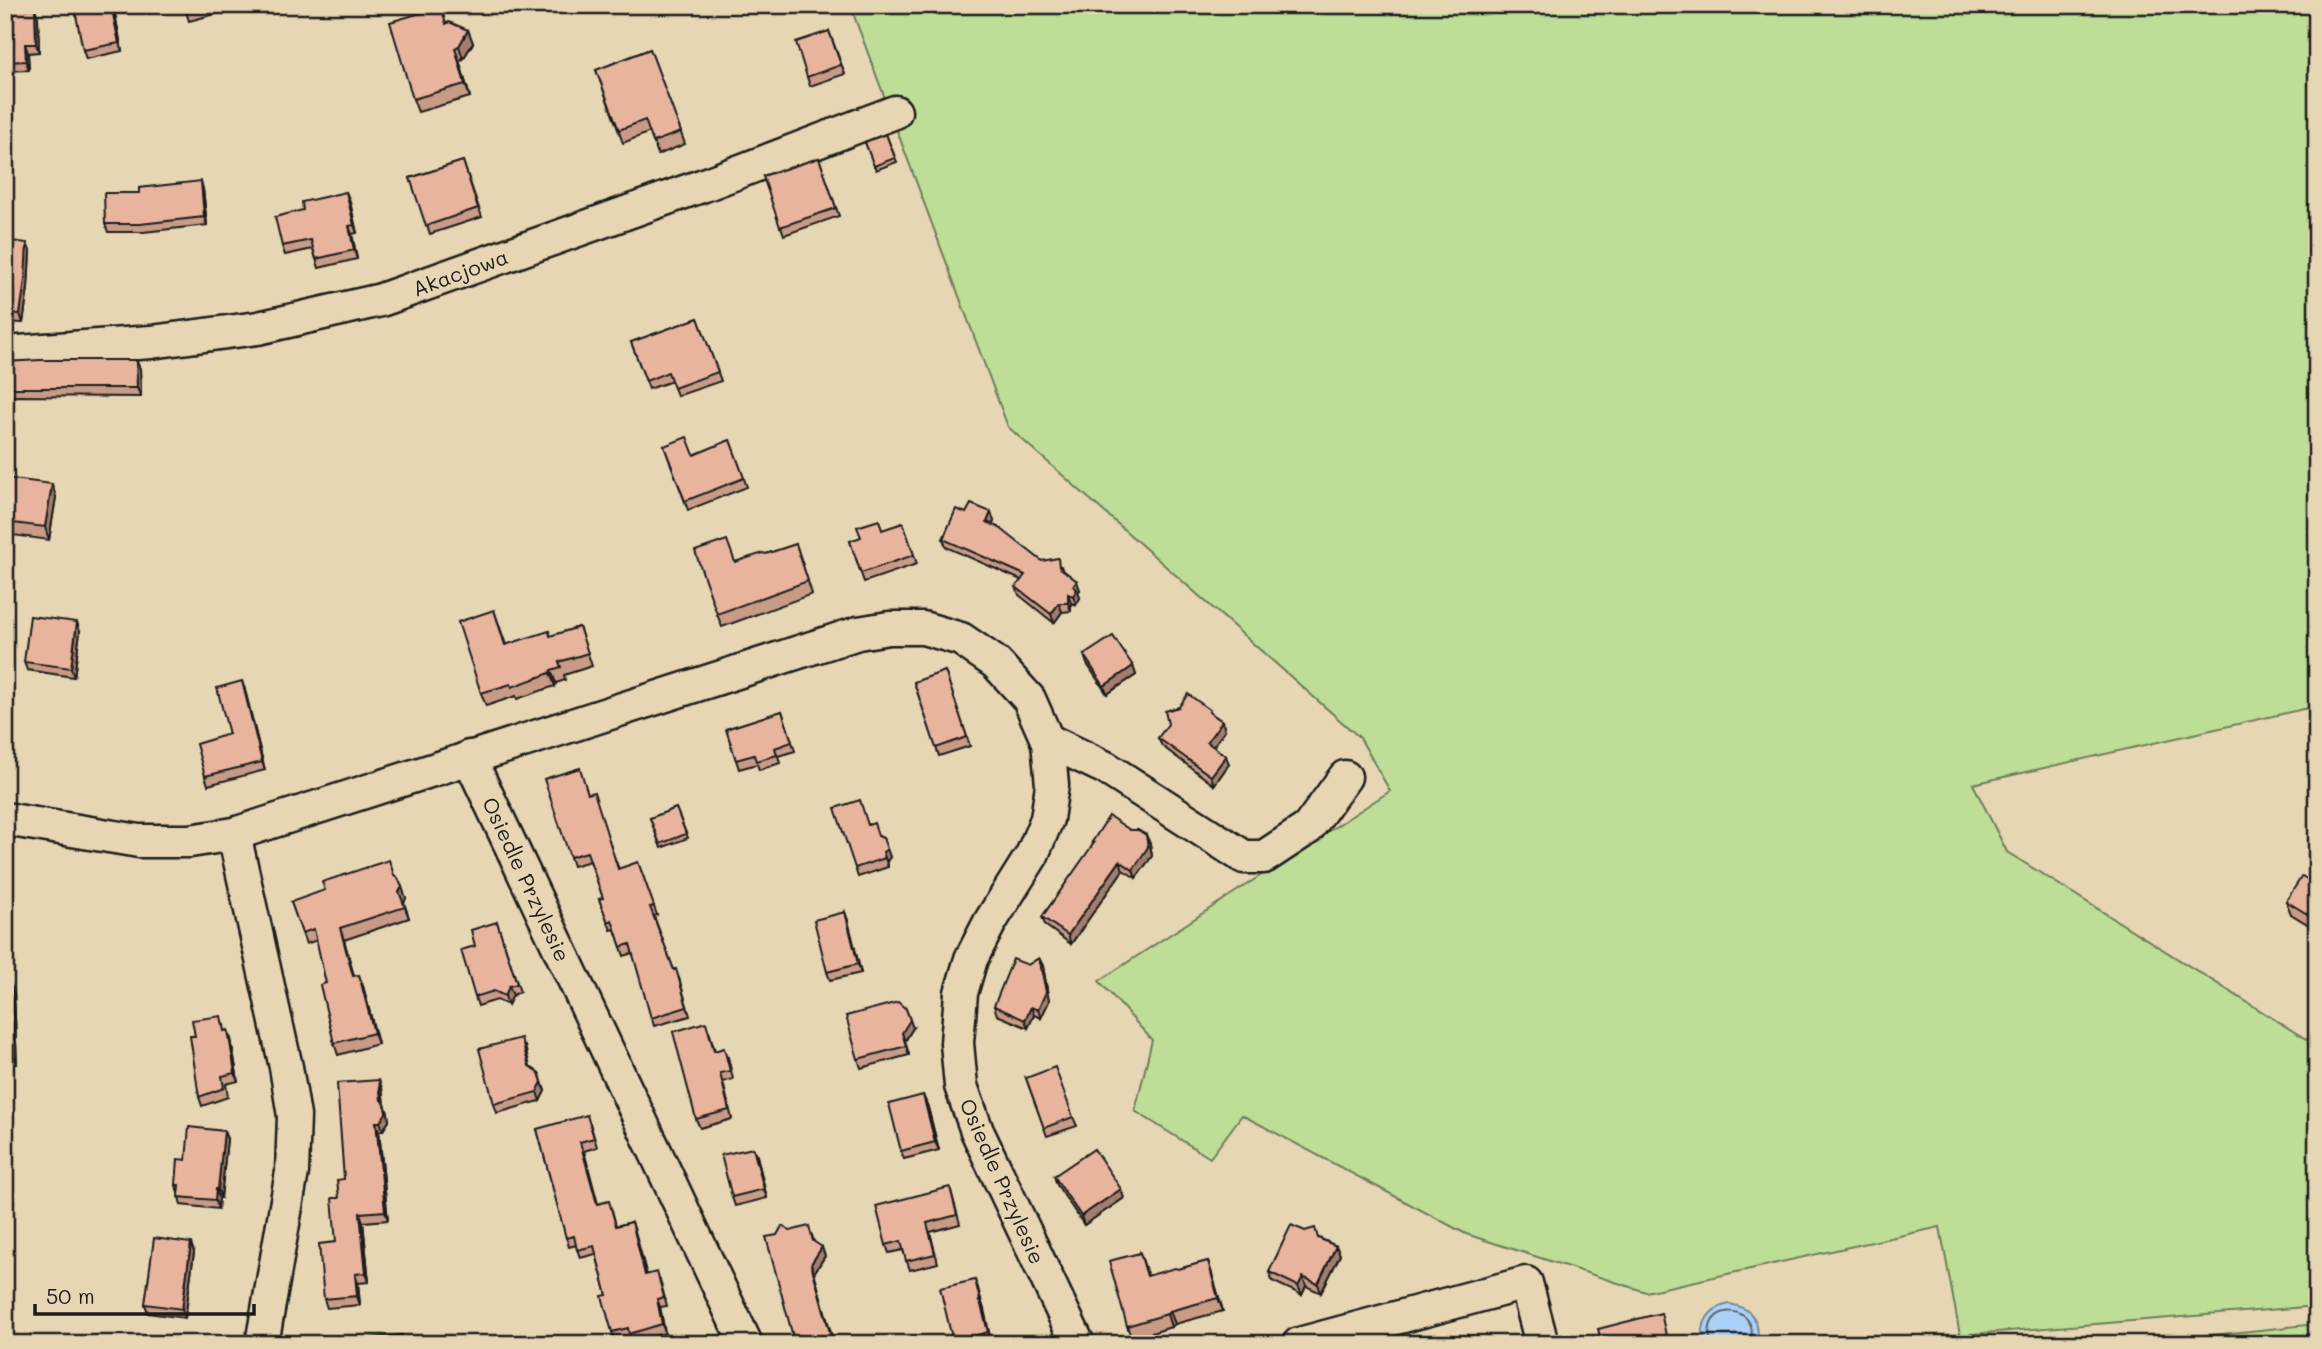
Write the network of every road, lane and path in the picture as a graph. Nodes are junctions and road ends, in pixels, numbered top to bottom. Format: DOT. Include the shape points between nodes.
graph roads {
  1 [pos="895,112"];
  2 [pos="5,353"];
  3 [pos="1046,740"];
  4 [pos="469,757"];
  5 [pos="1345,777"];
  6 [pos="5,819"];
  7 [pos="234,834"];
  8 [pos="262,1344"];
  9 [pos="746,1344"];
  10 [pos="1078,1344"];
  11 [pos="1299,1344"];
  12 [pos="1542,1344"];
  1 -- 2 [label="street, Akacjowa" via="381,300 245,330"];
  3 -- 4 [label="street, Osiedle Przylesie" via="1029,699 996,663 961,639 923,628 889,628 858,633"];
  3 -- 5 [label="street" via="1106,768 1244,856 1264,857 1308,828"];
  3 -- 10 [label="street, Osiedle Przylesie" via="1052,785 1047,819 1032,855 971,959 961,993 957,1043 961,1086 977,1131"];
  4 -- 7 [label="street, Osiedle Przylesie"];
  4 -- 9 [label="street, Osiedle Przylesie"];
  6 -- 7 [label="street, Osiedle Przylesie" via="139,841 190,841"];
  7 -- 8 [label="street" via="293,1116 292,1172"];
  11 -- 12 [label="street" via="1526,1283"];
}
